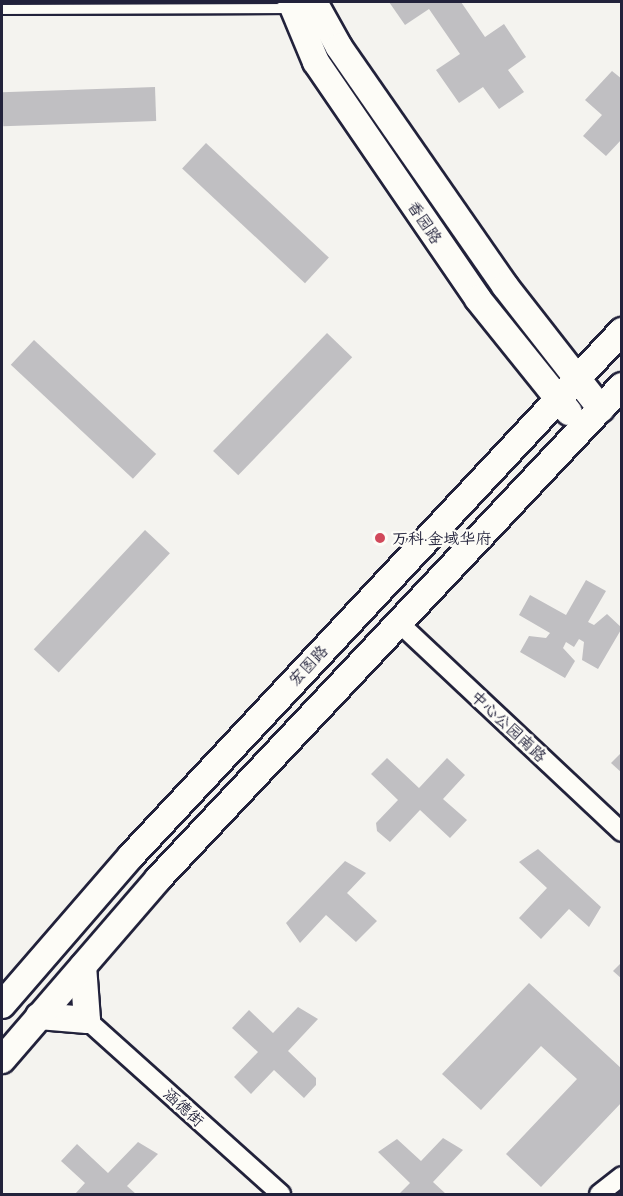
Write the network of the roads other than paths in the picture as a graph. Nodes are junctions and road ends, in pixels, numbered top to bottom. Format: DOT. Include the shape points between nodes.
graph roads {
  1 [pos="301,3"];
  2 [pos="2,9"];
  3 [pos="621,331"];
  4 [pos="576,380"];
  5 [pos="621,386"];
  6 [pos="558,399"];
  7 [pos="592,418"];
  8 [pos="397,621"];
  9 [pos="621,832"];
  10 [pos="83,966"];
  11 [pos="2,1005"];
  12 [pos="39,1016"];
  13 [pos="87,1020"];
  14 [pos="2,1060"];
  15 [pos="621,1176"];
  16 [pos="281,1194"];
  17 [pos="599,1194"];
  1 -- 2 [label="lane"];
  1 -- 4 [label="main road, 香园路"];
  1 -- 6 [label="main road, 香园路" via="316,62 478,299"];
  3 -- 4 [label="main road, 宏图路"];
  4 -- 6 [label="main road, 宏图路"];
  4 -- 7 [label="main road, 香园路"];
  5 -- 7 [label="main road"];
  6 -- 7 [label="main road, 香园路"];
  6 -- 11 [label="main road, 宏图路" via="131,856"];
  7 -- 8 [label="main road"];
  8 -- 9 [label="street, 中心公园南路"];
  8 -- 10 [label="main road"];
  10 -- 12 [label="main road"];
  10 -- 13 [label="main road"];
  12 -- 13 [label="main road"];
  12 -- 14 [label="main road"];
  13 -- 16 [label="street, 涵德街"];
  15 -- 17 [label="street"];
}
